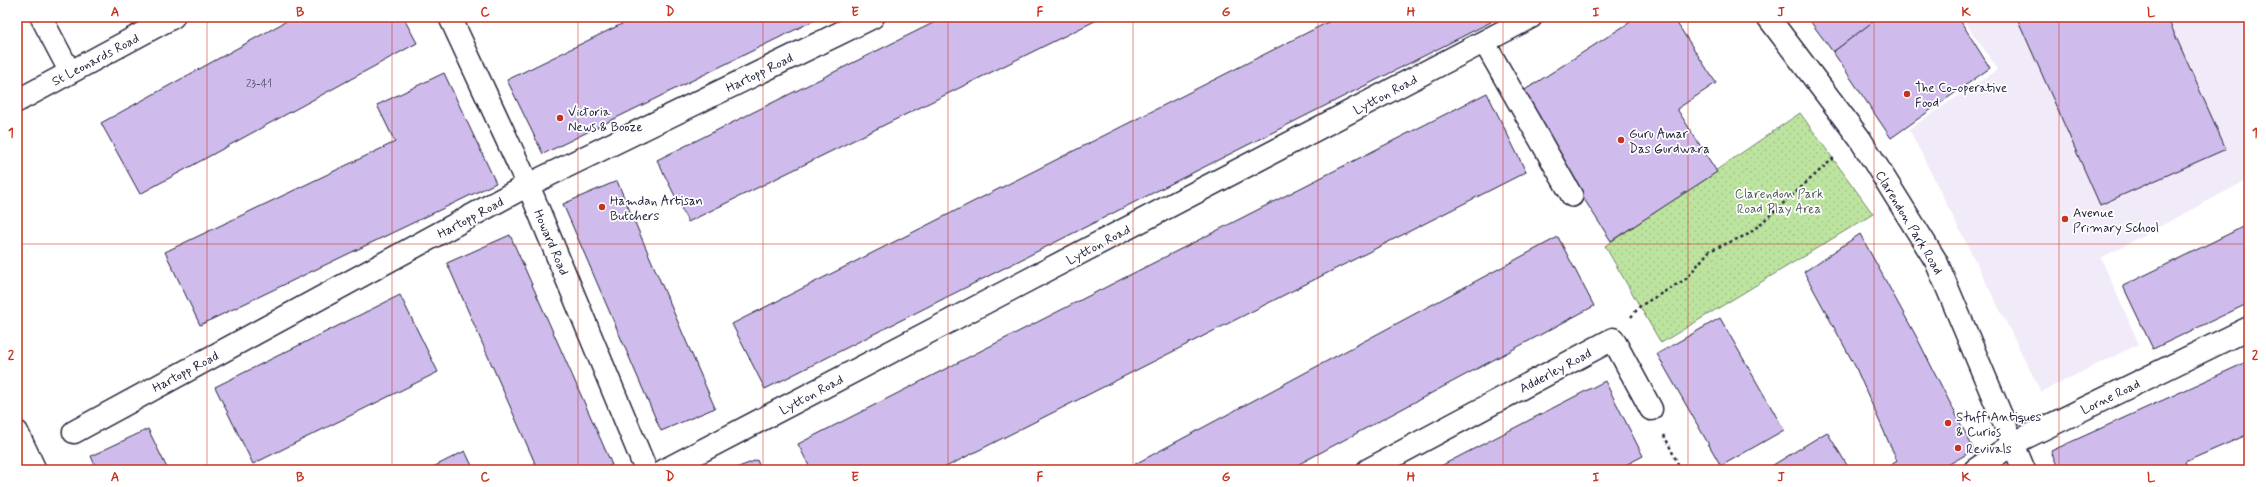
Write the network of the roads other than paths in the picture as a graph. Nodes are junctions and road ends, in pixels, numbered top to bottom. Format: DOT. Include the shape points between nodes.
graph roads {
  1 [pos="41,17"];
  2 [pos="173,17"];
  3 [pos="450,17"];
  4 [pos="873,17"];
  5 [pos="1531,17"];
  6 [pos="1768,17"];
  7 [pos="1484,42"];
  8 [pos="70,72"];
  9 [pos="17,101"];
  10 [pos="528,185"];
  11 [pos="1572,196"];
  12 [pos="2249,328"];
  13 [pos="1651,409"];
  14 [pos="17,432"];
  15 [pos="74,432"];
  16 [pos="2014,443"];
  17 [pos="35,470"];
  18 [pos="646,470"];
  19 [pos="665,470"];
  20 [pos="1368,470"];
  21 [pos="1975,470"];
  22 [pos="2024,470"];
  1 -- 8 [label="lane"];
  2 -- 8 [label="street, St Leonards Road"];
  3 -- 10 [label="street, Howard Road"];
  4 -- 10 [label="street, Hartopp Road"];
  5 -- 7 [label="street, Lytton Road"];
  6 -- 16 [label="street, Clarendon Park Road" via="1860,139 1936,261"];
  7 -- 11 [label="lane"];
  7 -- 19 [label="street, Lytton Road"];
  8 -- 9 [label="street, St Leonards Road"];
  10 -- 15 [label="street, Hartopp Road"];
  10 -- 18 [label="street, Howard Road"];
  12 -- 16 [label="street, Lorne Road"];
  13 -- 20 [label="street, Adderley Road" via="1613,339"];
  14 -- 17 [label="street"];
  16 -- 21 [label="street, Lorne Road"];
  16 -- 22 [label="street, Clarendon Park Road"];
}
